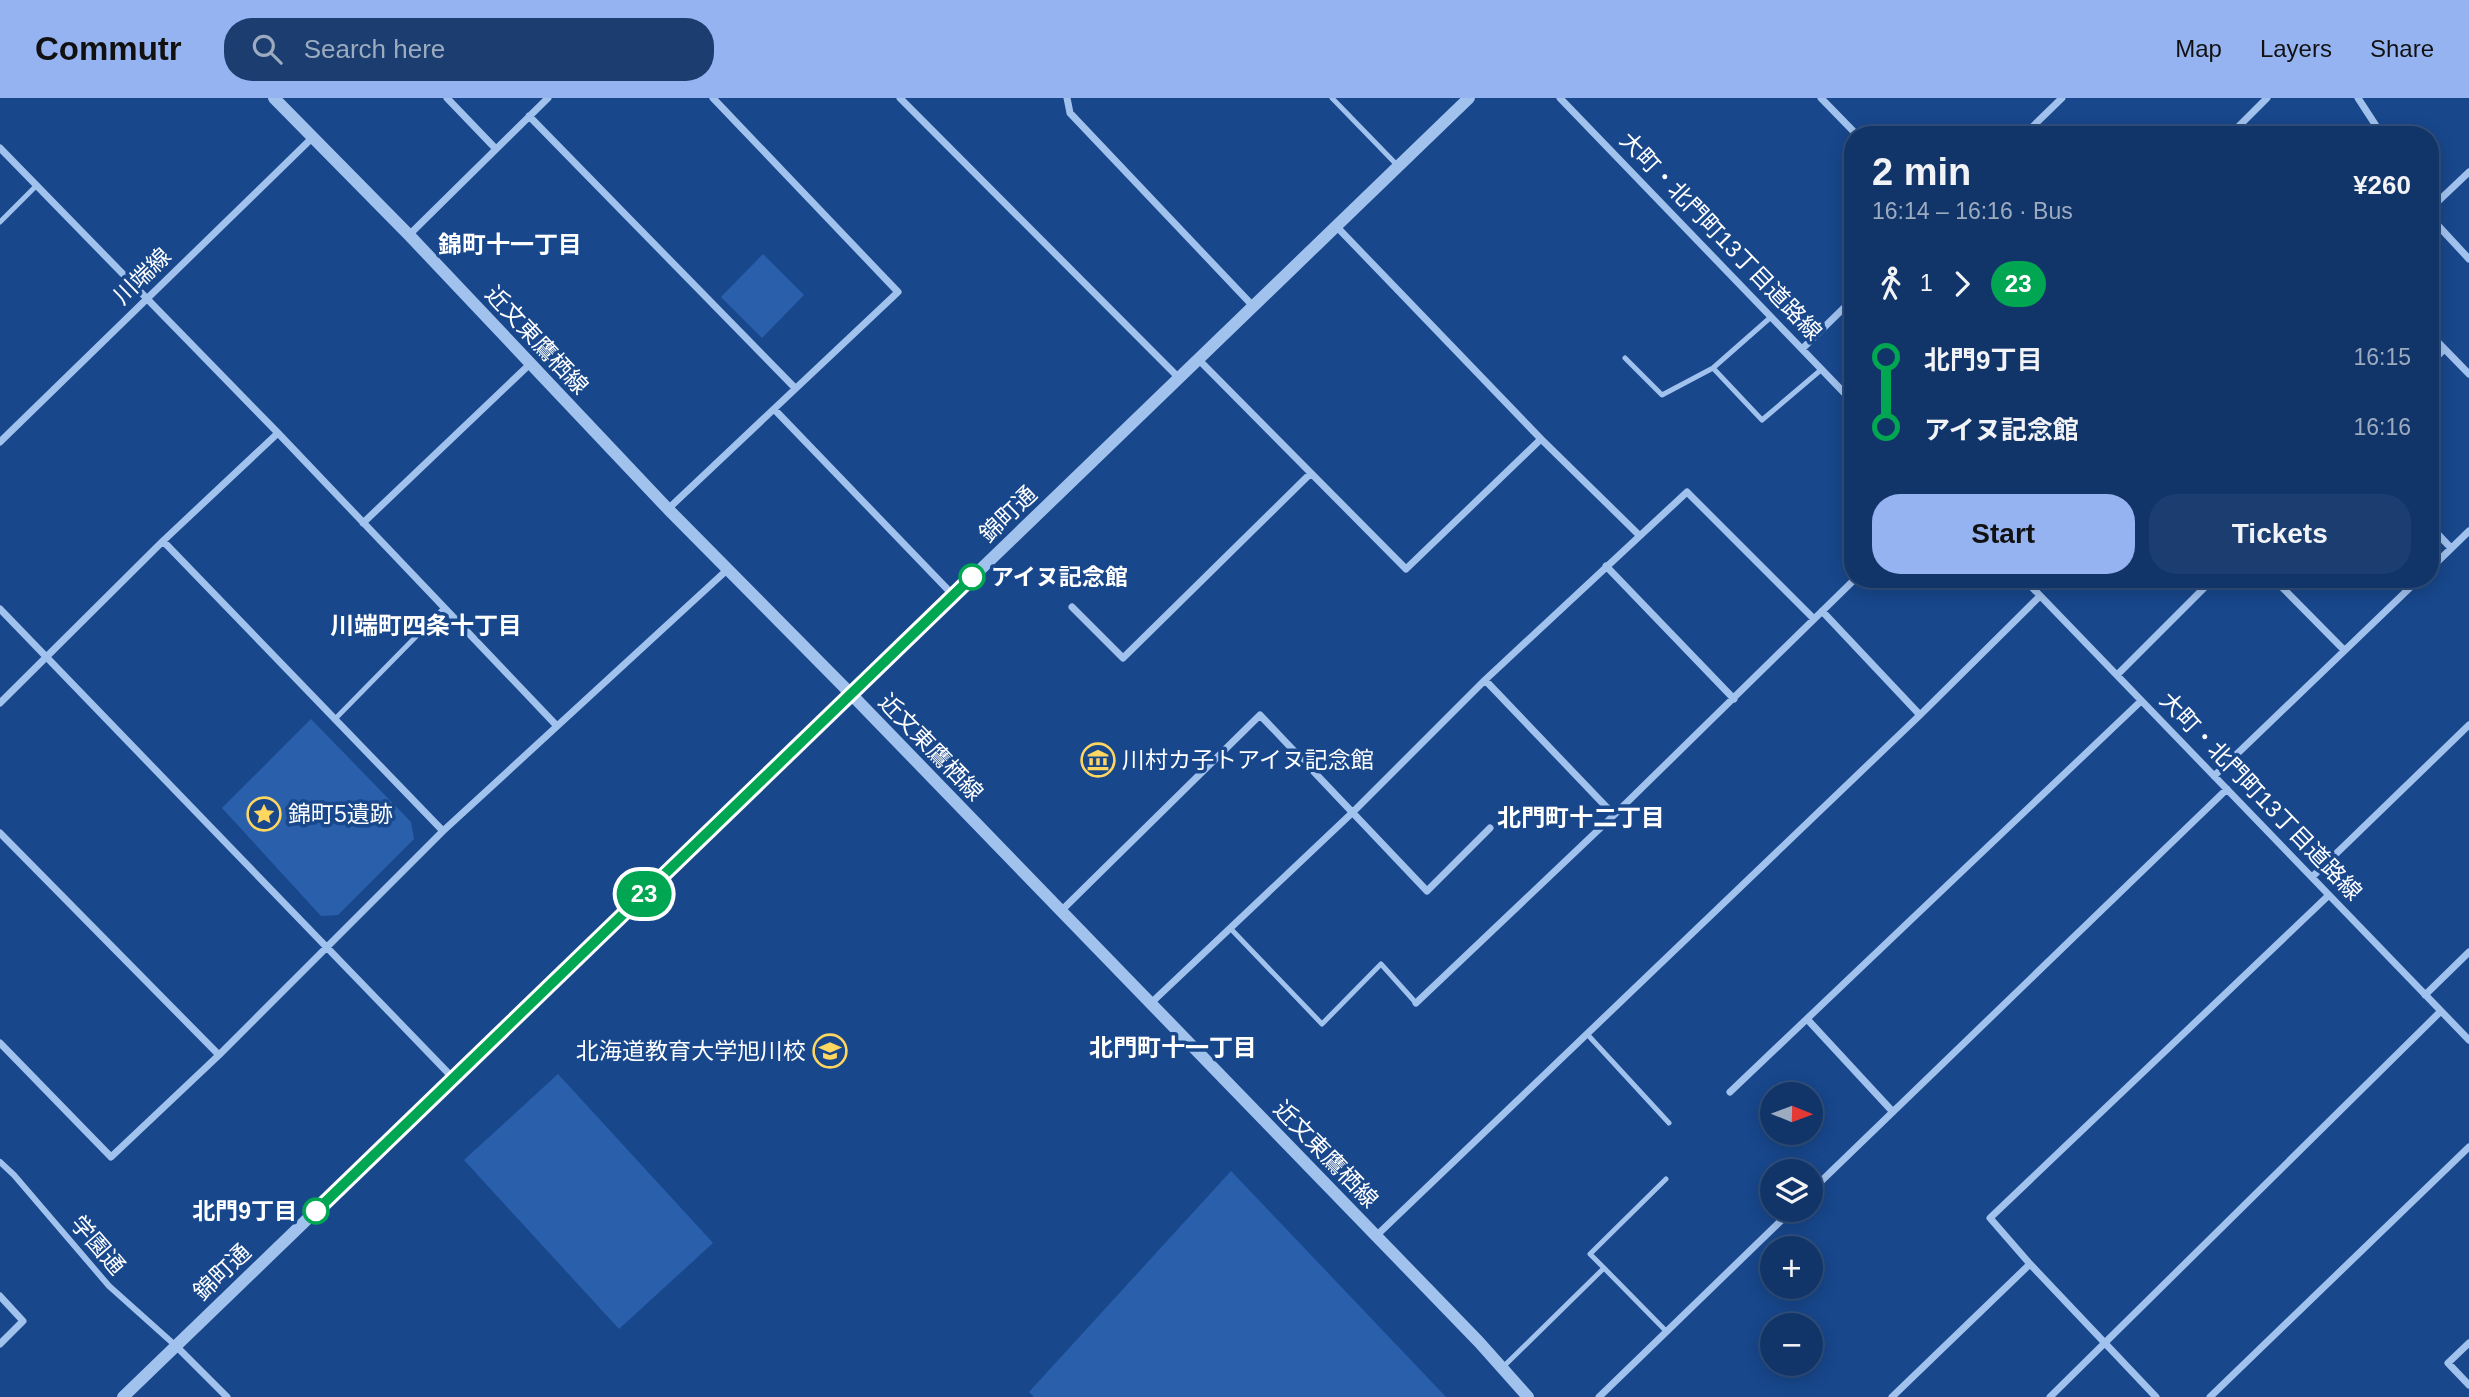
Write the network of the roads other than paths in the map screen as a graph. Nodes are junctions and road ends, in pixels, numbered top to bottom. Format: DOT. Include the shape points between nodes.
graph roads {
  1 [pos="274,98"];
  2 [pos="447,98"];
  3 [pos="548,98"];
  4 [pos="713,98"];
  5 [pos="900,98"];
  6 [pos="1067,98"];
  7 [pos="1332,98"];
  8 [pos="1469,98"];
  9 [pos="1560,98"];
  10 [pos="1821,98"];
  11 [pos="2062,98"];
  12 [pos="2267,98"];
  13 [pos="2358,98"];
  14 [pos="529,116"];
  15 [pos="1848,126"];
  16 [pos="2033,126"];
  17 [pos="2239,126"];
  18 [pos="2376,126"];
  19 [pos="312,138"];
  20 [pos="0,148"];
  21 [pos="495,148"];
  22 [pos="1399,166"];
  23 [pos="2469,172"];
  24 [pos="37,185"];
  25 [pos="2439,200"];
  26 [pos="0,222"];
  27 [pos="1336,226"];
  28 [pos="2439,227"];
  29 [pos="409,235"];
  30 [pos="2469,259"];
  31 [pos="146,298"];
  32 [pos="1253,306"];
  33 [pos="1844,308"];
  34 [pos="1771,317"];
  35 [pos="2439,344"];
  36 [pos="1802,349"];
  37 [pos="2444,349"];
  38 [pos="2439,354"];
  39 [pos="1625,358"];
  40 [pos="1198,359"];
  41 [pos="530,364"];
  42 [pos="1713,368"];
  43 [pos="1822,369"];
  44 [pos="2469,374"];
  45 [pos="1179,377"];
  46 [pos="795,388"];
  47 [pos="1844,392"];
  48 [pos="774,409"];
  49 [pos="278,433"];
  50 [pos="1541,439"];
  51 [pos="0,442"];
  52 [pos="1310,474"];
  53 [pos="668,509"];
  54 [pos="363,523"];
  55 [pos="2469,531"];
  56 [pos="1639,535"];
  57 [pos="2439,535"];
  58 [pos="163,541"];
  59 [pos="2451,548"];
  60 [pos="2439,560"];
  61 [pos="1605,566"];
  62 [pos="728,569"];
  63 [pos="1846,588"];
  64 [pos="2032,588"];
  65 [pos="2204,588"];
  66 [pos="2283,588"];
  67 [pos="2409,588"];
  68 [pos="953,595"];
  69 [pos="2040,596"];
  70 [pos="1072,607"];
  71 [pos="444,608"];
  72 [pos="0,609"];
  73 [pos="1822,611"];
  74 [pos="1814,619"];
  75 [pos="2344,650"];
  76 [pos="46,657"];
  77 [pos="2117,675"];
  78 [pos="1485,680"];
  79 [pos="851,694"];
  80 [pos="1734,699"];
  81 [pos="2141,701"];
  82 [pos="0,703"];
  83 [pos="1920,715"];
  84 [pos="335,719"];
  85 [pos="2469,724"];
  86 [pos="557,726"];
  87 [pos="2214,776"];
  88 [pos="2227,789"];
  89 [pos="1353,812"];
  90 [pos="1614,815"];
  91 [pos="1490,828"];
  92 [pos="443,831"];
  93 [pos="0,833"];
  94 [pos="2312,877"];
  95 [pos="2329,895"];
  96 [pos="1060,912"];
  97 [pos="1230,928"];
  98 [pos="326,945"];
  99 [pos="2469,952"];
  100 [pos="2425,995"];
  101 [pos="1416,1003"];
  102 [pos="1150,1004"];
  103 [pos="2441,1011"];
  104 [pos="1807,1019"];
  105 [pos="1587,1034"];
  106 [pos="2469,1040"];
  107 [pos="0,1042"];
  108 [pos="219,1055"];
  109 [pos="453,1078"];
  110 [pos="1730,1092"];
  111 [pos="1893,1112"];
  112 [pos="1669,1123"];
  113 [pos="2469,1147"];
  114 [pos="0,1162"];
  115 [pos="1666,1179"];
  116 [pos="1823,1179"];
  117 [pos="1780,1222"];
  118 [pos="1376,1236"];
  119 [pos="2030,1264"];
  120 [pos="1604,1268"];
  121 [pos="0,1296"];
  122 [pos="1667,1332"];
  123 [pos="2105,1343"];
  124 [pos="2469,1343"];
  125 [pos="0,1344"];
  126 [pos="176,1346"];
  127 [pos="1502,1368"];
  128 [pos="2469,1385"];
  129 [pos="123,1397"];
  130 [pos="227,1397"];
  131 [pos="1528,1397"];
  132 [pos="1598,1397"];
  133 [pos="1892,1397"];
  134 [pos="2050,1397"];
  135 [pos="2156,1397"];
  136 [pos="2210,1397"];
  1 -- 19 [label="street, 近文東鷹栖線"];
  2 -- 21 [label="street"];
  3 -- 14 [label="street"];
  4 -- 46 [label="street" via="898,292"];
  5 -- 45 [label="street"];
  6 -- 32 [label="street" via="1070,113"];
  7 -- 22 [label="lane"];
  8 -- 22 [label="street, 錦町通"];
  9 -- 34 [label="street, 大町・北門町13丁目道路線"];
  10 -- 15 [label="street"];
  11 -- 16 [label="street"];
  12 -- 17 [label="street"];
  13 -- 18 [label="street"];
  14 -- 21 [label="street"];
  14 -- 46 [label="street"];
  19 -- 29 [label="street, 近文東鷹栖線"];
  19 -- 31 [label="street, 川端線"];
  20 -- 24 [label="street"];
  21 -- 29 [label="street"];
  22 -- 27 [label="street, 錦町通"];
  23 -- 25 [label="street"];
  24 -- 26 [label="lane"];
  24 -- 31 [label="street"];
  27 -- 32 [label="street, 錦町通"];
  27 -- 50 [label="street"];
  28 -- 30 [label="street"];
  29 -- 41 [label="street, 近文東鷹栖線"];
  31 -- 49 [label="street"];
  31 -- 51 [label="street, 川端線"];
  32 -- 40 [label="street, 錦町通"];
  33 -- 36 [label="street"];
  34 -- 36 [label="street, 大町・北門町13丁目道路線"];
  34 -- 42 [label="lane"];
  35 -- 37 [label="street"];
  36 -- 43 [label="street, 大町・北門町13丁目道路線"];
  37 -- 38 [label="street"];
  37 -- 44 [label="street"];
  39 -- 42 [label="lane" via="1662,395"];
  40 -- 45 [label="street, 錦町通"];
  40 -- 52 [label="street"];
  41 -- 53 [label="street, 近文東鷹栖線"];
  41 -- 54 [label="street"];
  42 -- 43 [label="lane" via="1762,420"];
  43 -- 47 [label="street, 大町・北門町13丁目道路線"];
  45 -- 68 [label="street, 錦町通"];
  46 -- 48 [label="street"];
  48 -- 53 [label="street"];
  48 -- 68 [label="street"];
  49 -- 54 [label="street"];
  49 -- 58 [label="street"];
  50 -- 52 [label="street" via="1406,569"];
  50 -- 56 [label="street"];
  52 -- 70 [label="street" via="1123,658"];
  53 -- 62 [label="street, 近文東鷹栖線"];
  54 -- 71 [label="street"];
  55 -- 59 [label="street"];
  56 -- 61 [label="street"];
  56 -- 74 [label="street" via="1687,492"];
  57 -- 59 [label="street"];
  58 -- 76 [label="street"];
  58 -- 84 [label="street"];
  59 -- 60 [label="street"];
  61 -- 78 [label="street"];
  61 -- 80 [label="street"];
  62 -- 79 [label="street, 近文東鷹栖線"];
  62 -- 86 [label="street"];
  63 -- 73 [label="street"];
  64 -- 69 [label="street, 大町・北門町13丁目道路線"];
  65 -- 77 [label="street"];
  66 -- 75 [label="street"];
  67 -- 75 [label="street"];
  68 -- 79 [label="street, 錦町通"];
  69 -- 77 [label="street, 大町・北門町13丁目道路線"];
  69 -- 83 [label="street"];
  71 -- 84 [label="lane"];
  71 -- 86 [label="street"];
  72 -- 76 [label="street"];
  73 -- 74 [label="street"];
  73 -- 83 [label="street"];
  74 -- 80 [label="street"];
  75 -- 87 [label="street"];
  76 -- 82 [label="street"];
  76 -- 98 [label="street"];
  77 -- 81 [label="street, 大町・北門町13丁目道路線"];
  78 -- 89 [label="street"];
  78 -- 90 [label="street"];
  79 -- 96 [label="street, 近文東鷹栖線"];
  79 -- 109 [label="street, 錦町通"];
  80 -- 90 [label="street"];
  81 -- 87 [label="street, 大町・北門町13丁目道路線"];
  81 -- 104 [label="street"];
  83 -- 105 [label="street"];
  84 -- 92 [label="street"];
  85 -- 94 [label="street"];
  86 -- 92 [label="street"];
  87 -- 88 [label="street, 大町・北門町13丁目道路線"];
  88 -- 94 [label="street, 大町・北門町13丁目道路線"];
  88 -- 111 [label="street"];
  89 -- 91 [label="street" via="1427,891"];
  89 -- 96 [label="street" via="1260,715"];
  89 -- 97 [label="street"];
  90 -- 101 [label="street"];
  92 -- 98 [label="street"];
  93 -- 108 [label="street"];
  94 -- 95 [label="street, 大町・北門町13丁目道路線"];
  95 -- 100 [label="street, 大町・北門町13丁目道路線"];
  95 -- 119 [label="street" via="1990,1218"];
  96 -- 102 [label="street, 近文東鷹栖線"];
  97 -- 101 [label="lane" via="1322,1024 1381,964"];
  97 -- 102 [label="street"];
  98 -- 108 [label="street"];
  98 -- 109 [label="street"];
  99 -- 100 [label="street"];
  100 -- 103 [label="street, 大町・北門町13丁目道路線"];
  102 -- 118 [label="street, 近文東鷹栖線"];
  103 -- 106 [label="street, 大町・北門町13丁目道路線"];
  103 -- 123 [label="street"];
  104 -- 110 [label="street"];
  104 -- 111 [label="street"];
  105 -- 112 [label="lane"];
  105 -- 118 [label="street"];
  107 -- 108 [label="street" via="110,1157"];
  109 -- 126 [label="street, 錦町通"];
  111 -- 116 [label="street"];
  113 -- 136 [label="street"];
  114 -- 126 [label="street, 学園通" via="109,1286"];
  115 -- 120 [label="lane" via="1590,1254"];
  117 -- 122 [label="street"];
  118 -- 127 [label="street, 近文東鷹栖線"];
  119 -- 123 [label="street"];
  119 -- 133 [label="street"];
  120 -- 122 [label="lane"];
  120 -- 127 [label="lane"];
  121 -- 125 [label="street" via="23,1321"];
  122 -- 132 [label="street"];
  123 -- 134 [label="street"];
  123 -- 135 [label="street"];
  124 -- 128 [label="street" via="2448,1363"];
  126 -- 129 [label="street, 錦町通"];
  126 -- 130 [label="street"];
  127 -- 131 [label="street, 近文東鷹栖線"];
}
